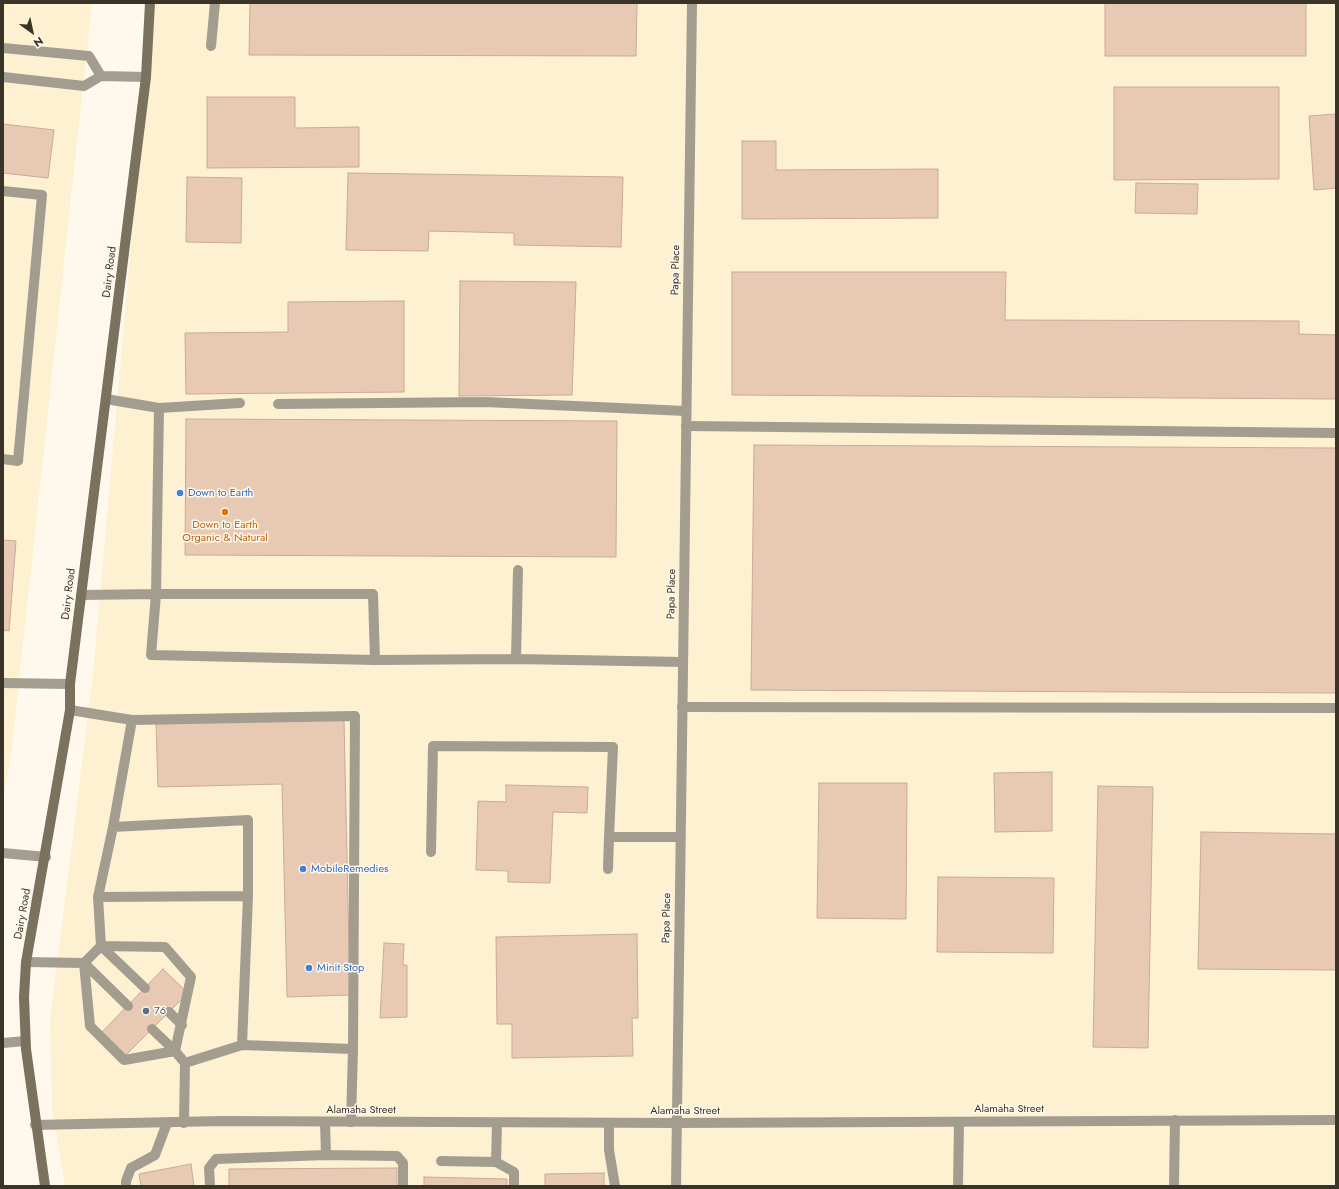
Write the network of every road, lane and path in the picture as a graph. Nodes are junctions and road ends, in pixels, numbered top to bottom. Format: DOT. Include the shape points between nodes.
graph roads {
  1 [pos="150,3"];
  2 [pos="215,3"];
  3 [pos="692,3"];
  4 [pos="211,46"];
  5 [pos="3,48"];
  6 [pos="101,76"];
  7 [pos="3,77"];
  8 [pos="146,78"];
  9 [pos="3,191"];
  10 [pos="106,399"];
  11 [pos="240,404"];
  12 [pos="278,404"];
  13 [pos="159,408"];
  14 [pos="686,411"];
  15 [pos="686,426"];
  16 [pos="1336,433"];
  17 [pos="3,459"];
  18 [pos="518,570"];
  19 [pos="156,594"];
  20 [pos="81,595"];
  21 [pos="516,659"];
  22 [pos="374,660"];
  23 [pos="683,662"];
  24 [pos="3,683"];
  25 [pos="70,684"];
  26 [pos="682,707"];
  27 [pos="1336,708"];
  28 [pos="70,710"];
  29 [pos="132,720"];
  30 [pos="113,826"];
  31 [pos="609,837"];
  32 [pos="680,837"];
  33 [pos="431,852"];
  34 [pos="3,853"];
  35 [pos="46,857"];
  36 [pos="608,869"];
  37 [pos="248,896"];
  38 [pos="98,897"];
  39 [pos="101,946"];
  40 [pos="26,962"];
  41 [pos="84,963"];
  42 [pos="145,988"];
  43 [pos="128,1006"];
  44 [pos="169,1012"];
  45 [pos="182,1025"];
  46 [pos="152,1029"];
  47 [pos="25,1041"];
  48 [pos="3,1043"];
  49 [pos="242,1045"];
  50 [pos="353,1049"];
  51 [pos="175,1051"];
  52 [pos="185,1063"];
  53 [pos="1175,1120"];
  54 [pos="1336,1120"];
  55 [pos="325,1122"];
  56 [pos="351,1122"];
  57 [pos="959,1122"];
  58 [pos="166,1123"];
  59 [pos="184,1123"];
  60 [pos="497,1123"];
  61 [pos="610,1123"];
  62 [pos="676,1124"];
  63 [pos="35,1125"];
  64 [pos="326,1155"];
  65 [pos="441,1161"];
  66 [pos="496,1162"];
  67 [pos="45,1186"];
  68 [pos="126,1186"];
  69 [pos="210,1186"];
  70 [pos="403,1186"];
  71 [pos="514,1186"];
  72 [pos="615,1186"];
  73 [pos="676,1186"];
  74 [pos="958,1186"];
  75 [pos="1174,1186"];
  1 -- 8 [label="main road, Dairy Road"];
  2 -- 4 [label="street"];
  3 -- 14 [label="street, Papa Place"];
  5 -- 6 [label="street" via="89,56"];
  6 -- 7 [label="street" via="84,86"];
  6 -- 8 [label="street"];
  8 -- 10 [label="main road, Dairy Road"];
  9 -- 17 [label="street" via="42,195 18,461"];
  10 -- 13 [label="street"];
  10 -- 20 [label="main road, Dairy Road"];
  11 -- 13 [label="street"];
  12 -- 14 [label="street" via="485,402"];
  13 -- 19 [label="street"];
  14 -- 15 [label="street, Papa Place"];
  15 -- 16 [label="street"];
  15 -- 23 [label="street, Papa Place"];
  18 -- 21 [label="street"];
  19 -- 20 [label="street"];
  19 -- 22 [label="street" via="373,594"];
  19 -- 22 [label="street" via="151,656"];
  20 -- 25 [label="main road, Dairy Road"];
  21 -- 22 [label="street"];
  21 -- 23 [label="street"];
  23 -- 26 [label="street, Papa Place"];
  24 -- 25 [label="street"];
  25 -- 28 [label="main road, Dairy Road"];
  26 -- 27 [label="street"];
  26 -- 32 [label="street, Papa Place"];
  28 -- 29 [label="street"];
  28 -- 35 [label="main road, Dairy Road"];
  29 -- 30 [label="street"];
  29 -- 50 [label="street" via="355,716"];
  30 -- 37 [label="street" via="248,820"];
  30 -- 38 [label="street"];
  31 -- 32 [label="street"];
  31 -- 33 [label="street" via="613,747 433,746"];
  31 -- 36 [label="street"];
  32 -- 62 [label="street, Papa Place"];
  34 -- 35 [label="street"];
  35 -- 40 [label="main road, Dairy Road"];
  37 -- 38 [label="street"];
  37 -- 49 [label="street"];
  38 -- 39 [label="street"];
  39 -- 41 [label="street"];
  39 -- 42 [label="street"];
  39 -- 45 [label="street" via="164,947 191,977"];
  40 -- 41 [label="street"];
  40 -- 47 [label="main road, Dairy Road"];
  41 -- 43 [label="street"];
  41 -- 51 [label="street" via="90,1026 124,1060"];
  44 -- 45 [label="street"];
  45 -- 51 [label="street"];
  46 -- 51 [label="street"];
  47 -- 48 [label="street"];
  47 -- 63 [label="main road, Dairy Road"];
  49 -- 50 [label="street"];
  49 -- 52 [label="street"];
  50 -- 56 [label="street"];
  51 -- 52 [label="street"];
  52 -- 59 [label="street"];
  53 -- 54 [label="street, Alamaha Street"];
  53 -- 57 [label="street, Alamaha Street"];
  53 -- 75 [label="street"];
  55 -- 56 [label="street, Alamaha Street"];
  55 -- 59 [label="street, Alamaha Street"];
  55 -- 64 [label="street"];
  56 -- 60 [label="street, Alamaha Street"];
  57 -- 62 [label="street, Alamaha Street"];
  57 -- 74 [label="street"];
  58 -- 59 [label="street, Alamaha Street"];
  58 -- 63 [label="street, Alamaha Street"];
  58 -- 68 [label="street" via="155,1155 131,1168"];
  60 -- 61 [label="street, Alamaha Street"];
  60 -- 66 [label="street"];
  61 -- 62 [label="street, Alamaha Street"];
  61 -- 72 [label="street" via="609,1150"];
  62 -- 73 [label="street, Papa Place"];
  63 -- 67 [label="main road, Dairy Road"];
  64 -- 69 [label="street" via="216,1158 209,1168"];
  64 -- 70 [label="street" via="397,1156 403,1163"];
  65 -- 66 [label="street"];
  66 -- 71 [label="street" via="514,1172"];
}
